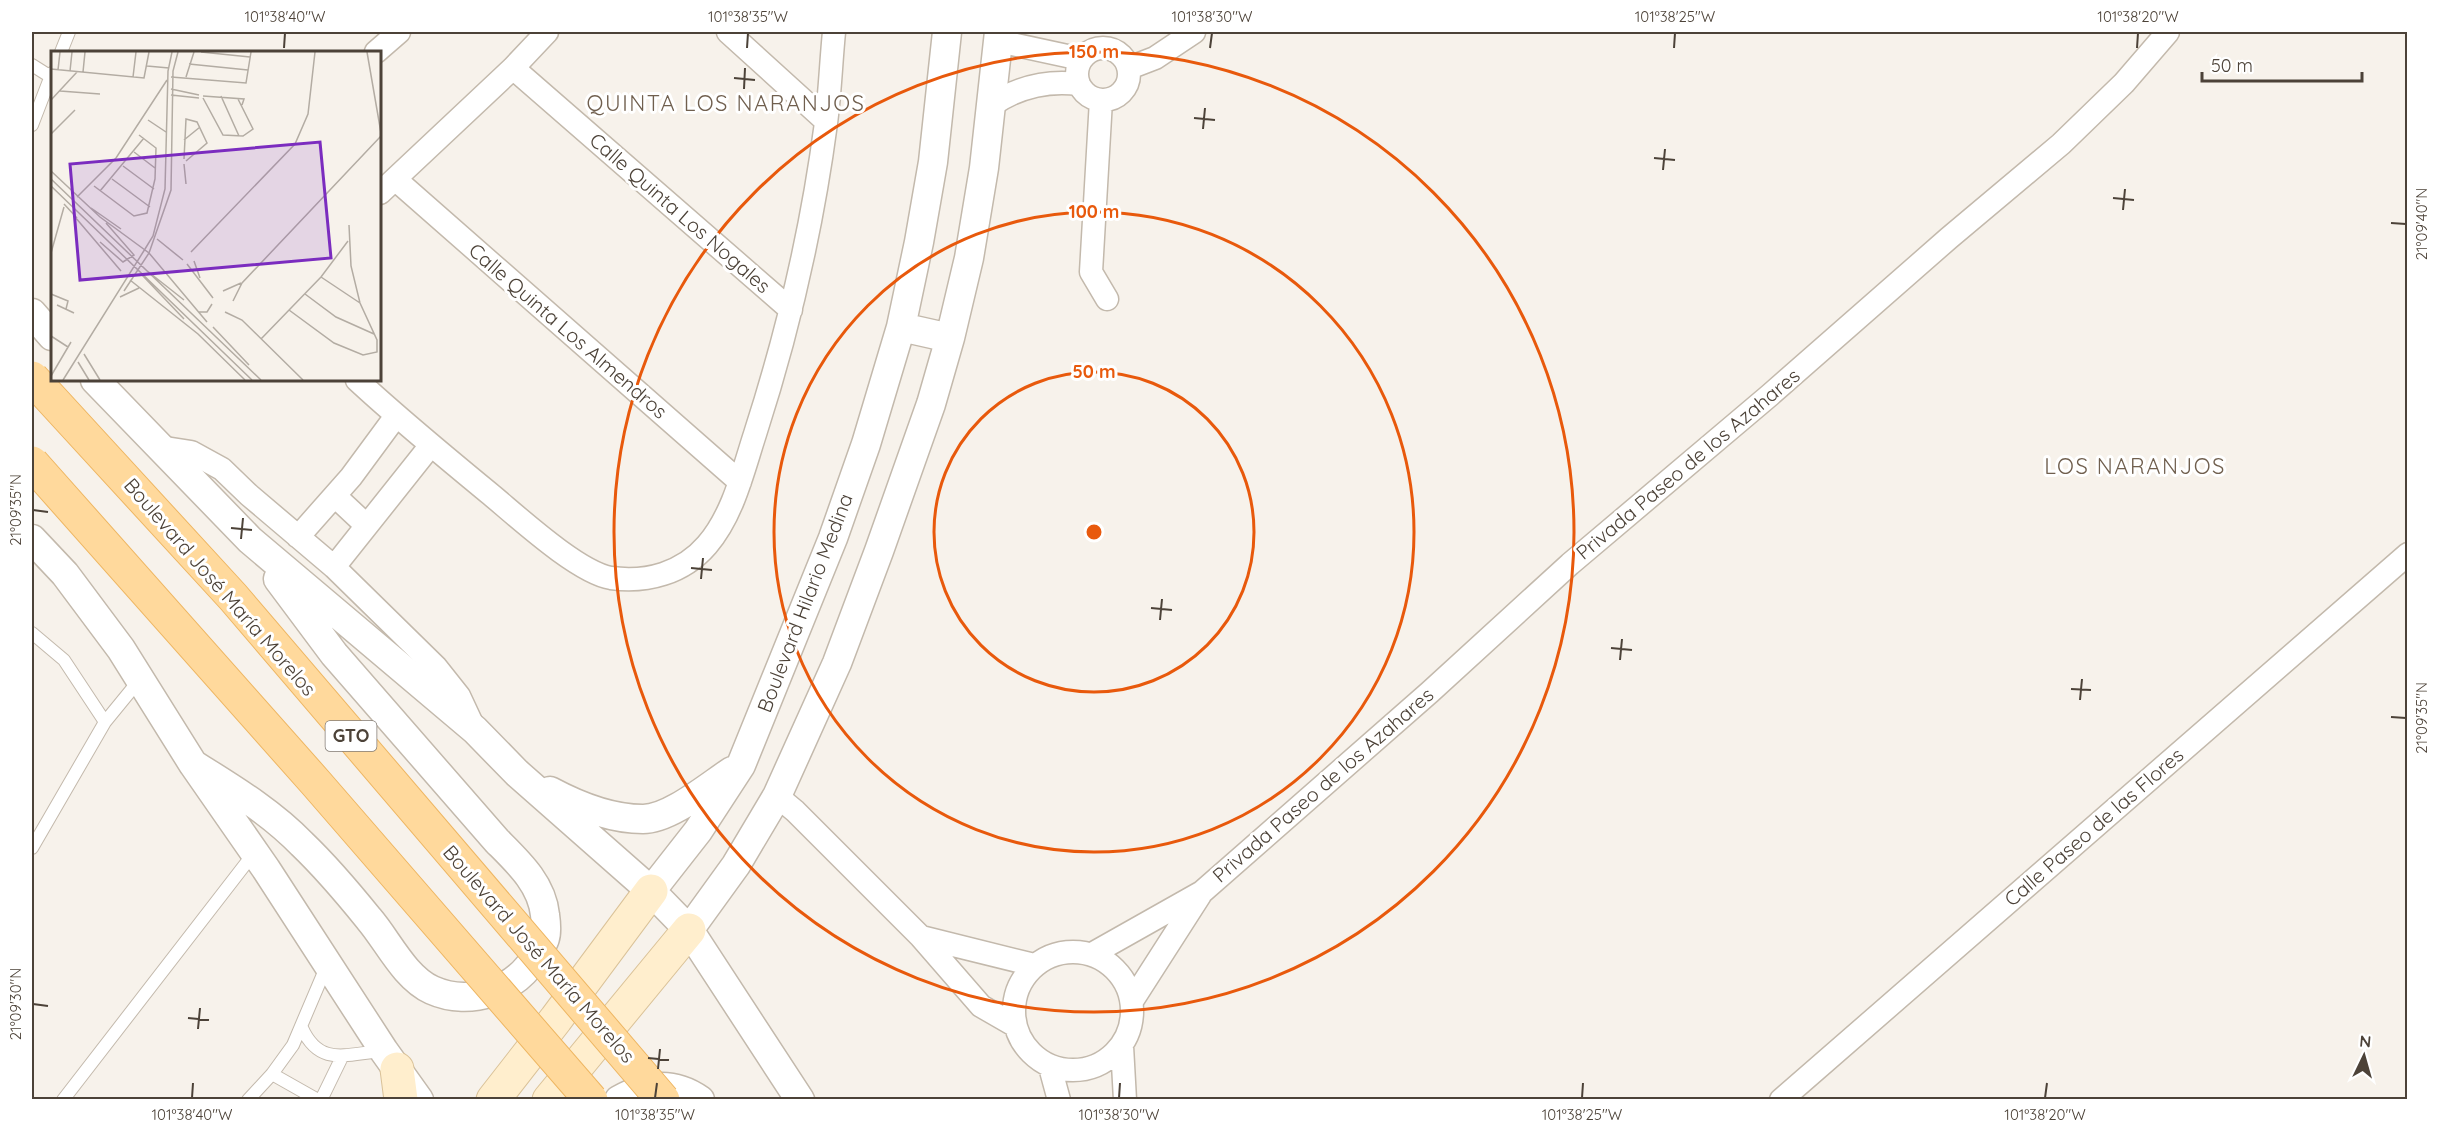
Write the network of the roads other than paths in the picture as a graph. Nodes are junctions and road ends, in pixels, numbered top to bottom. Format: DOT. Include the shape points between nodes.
graph roads {
  1 [pos="69,32"];
  2 [pos="399,32"];
  3 [pos="547,32"];
  4 [pos="728,32"];
  5 [pos="834,32"];
  6 [pos="947,32"];
  7 [pos="1194,32"];
  8 [pos="2168,32"];
  9 [pos="999,36"];
  10 [pos="1107,40"];
  11 [pos="61,51"];
  12 [pos="377,51"];
  13 [pos="1081,59"];
  14 [pos="32,65"];
  15 [pos="513,68"];
  16 [pos="1129,68"];
  17 [pos="51,74"];
  18 [pos="51,78"];
  19 [pos="1079,84"];
  20 [pos="1101,100"];
  21 [pos="992,105"];
  22 [pos="826,122"];
  23 [pos="32,125"];
  24 [pos="387,186"];
  25 [pos="1107,298"];
  26 [pos="791,310"];
  27 [pos="901,327"];
  28 [pos="950,338"];
  29 [pos="32,378"];
  30 [pos="95,381"];
  31 [pos="358,381"];
  32 [pos="396,416"];
  33 [pos="431,445"];
  34 [pos="159,447"];
  35 [pos="32,463"];
  36 [pos="740,482"];
  37 [pos="335,496"];
  38 [pos="366,525"];
  39 [pos="298,537"];
  40 [pos="32,539"];
  41 [pos="250,540"];
  42 [pos="2408,554"];
  43 [pos="334,567"];
  44 [pos="32,633"];
  45 [pos="141,677"];
  46 [pos="105,722"];
  47 [pos="475,730"];
  48 [pos="193,764"];
  49 [pos="741,765"];
  50 [pos="517,772"];
  51 [pos="777,796"];
  52 [pos="32,848"];
  53 [pos="254,853"];
  54 [pos="651,891"];
  55 [pos="1202,891"];
  56 [pos="688,930"];
  57 [pos="921,937"];
  58 [pos="1092,954"];
  59 [pos="327,963"];
  60 [pos="1034,965"];
  61 [pos="1132,1001"];
  62 [pos="1014,1026"];
  63 [pos="302,1028"];
  64 [pos="1122,1046"];
  65 [pos="342,1057"];
  66 [pos="1050,1067"];
  67 [pos="394,1073"];
  68 [pos="272,1074"];
  69 [pos="63,1100"];
  70 [pos="248,1100"];
  71 [pos="319,1100"];
  72 [pos="419,1100"];
  73 [pos="492,1100"];
  74 [pos="549,1100"];
  75 [pos="591,1100"];
  76 [pos="619,1100"];
  77 [pos="663,1100"];
  78 [pos="700,1100"];
  79 [pos="800,1100"];
  80 [pos="1059,1100"];
  81 [pos="1125,1100"];
  82 [pos="1781,1100"];
  1 -- 11 [label="lane"];
  2 -- 12 [label="street"];
  3 -- 15 [label="street"];
  4 -- 22 [label="street"];
  5 -- 22 [label="street"];
  6 -- 27 [label="street, Boulevard Hilario Medina" via="933,162"];
  7 -- 16 [label="street" via="1155,58"];
  8 -- 55 [label="street, Privada Paseo de los Azahares" via="2124,83 2061,144 1570,564"];
  9 -- 13 [label="street"];
  9 -- 21 [label="street"];
  10 -- 13 [label="street"];
  10 -- 16 [label="street" via="1125,58"];
  13 -- 19 [label="street"];
  14 -- 17 [label="lane"];
  15 -- 24 [label="street"];
  15 -- 26 [label="street, Calle Quinta Los Nogales"];
  16 -- 20 [label="street" via="1126,87 1120,94"];
  18 -- 23 [label="lane"];
  19 -- 20 [label="street" via="1092,98"];
  19 -- 21 [label="street" via="1025,88"];
  20 -- 25 [label="street" via="1091,272"];
  21 -- 28 [label="street" via="969,258"];
  22 -- 26 [label="street" via="812,217"];
  24 -- 36 [label="street, Calle Quinta Los Almendros"];
  26 -- 36 [label="street"];
  27 -- 28 [label="street"];
  27 -- 49 [label="street, Boulevard Hilario Medina" via="832,538"];
  28 -- 51 [label="street" via="931,404 837,663"];
  29 -- 77 [label="main road, Boulevard José María Morelos / GTO, bridge" via="233,597"];
  30 -- 34 [label="street"];
  31 -- 32 [label="street"];
  32 -- 33 [label="street"];
  32 -- 37 [label="street"];
  33 -- 36 [label="street" via="539,535 577,563 609,578 642,579 667,574 690,561 708,544"];
  33 -- 38 [label="street"];
  34 -- 39 [label="street" via="191,452 222,469"];
  34 -- 41 [label="street"];
  35 -- 75 [label="main road, GTO, bridge"];
  37 -- 38 [label="street"];
  37 -- 39 [label="street"];
  38 -- 43 [label="street"];
  39 -- 43 [label="street"];
  40 -- 45 [label="street" via="65,574"];
  41 -- 47 [label="street"];
  41 -- 48 [label="street" via="334,654 522,867 541,894 545,939 534,960 519,978 493,992 469,998 431,989 412,975 302,843 252,801"];
  42 -- 82 [label="street, Calle Paseo de las Flores"];
  43 -- 47 [label="street" via="436,667 459,696"];
  44 -- 46 [label="lane" via="64,660"];
  45 -- 46 [label="lane"];
  45 -- 48 [label="street"];
  46 -- 52 [label="lane"];
  47 -- 50 [label="street"];
  48 -- 53 [label="street"];
  49 -- 50 [label="street" via="672,810 644,819 604,814"];
  49 -- 54 [label="street, Boulevard Hilario Medina" via="698,831"];
  50 -- 54 [label="street"];
  51 -- 56 [label="street" via="736,865"];
  51 -- 57 [label="street"];
  53 -- 59 [label="street"];
  53 -- 69 [label="lane"];
  54 -- 56 [label="street"];
  54 -- 73 [label="main road, Boulevard Hilario Medina"];
  55 -- 58 [label="street, Privada Paseo de los Azahares"];
  55 -- 61 [label="street, Privada Paseo de los Azahares"];
  56 -- 74 [label="main road"];
  56 -- 79 [label="street"];
  57 -- 60 [label="street"];
  57 -- 62 [label="street" via="981,1006"];
  58 -- 60 [label="street" via="1052,955"];
  58 -- 61 [label="street" via="1111,965 1125,981"];
  59 -- 63 [label="lane"];
  59 -- 67 [label="street"];
  60 -- 62 [label="street" via="1020,983 1013,1003"];
  61 -- 64 [label="street" via="1133,1017"];
  62 -- 66 [label="street" via="1034,1057"];
  63 -- 65 [label="lane" via="321,1052"];
  63 -- 68 [label="lane"];
  64 -- 66 [label="street" via="1102,1064 1077,1071"];
  64 -- 81 [label="street"];
  65 -- 67 [label="lane" via="360,1053"];
  65 -- 71 [label="lane"];
  66 -- 80 [label="street"];
  67 -- 72 [label="street"];
  68 -- 70 [label="lane"];
  68 -- 71 [label="lane"];
  76 -- 78 [label="street" via="643,1088 662,1086 690,1093"];
}
